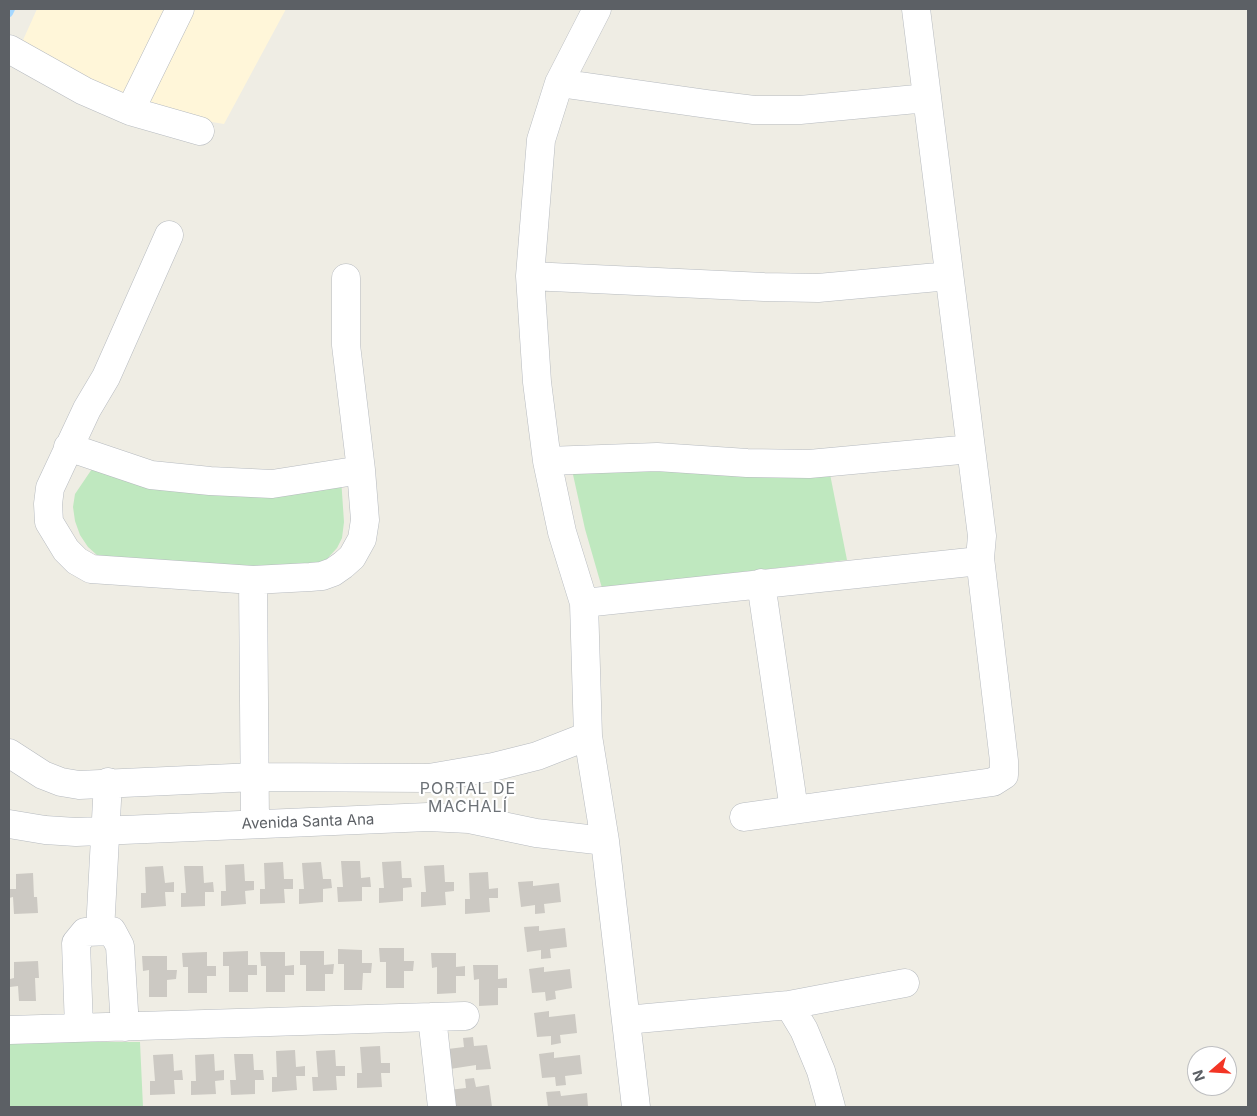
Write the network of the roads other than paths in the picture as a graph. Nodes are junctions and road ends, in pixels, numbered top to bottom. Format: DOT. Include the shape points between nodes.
graph roads {
  1 [pos="180,9"];
  2 [pos="597,9"];
  3 [pos="916,9"];
  4 [pos="9,49"];
  5 [pos="559,83"];
  6 [pos="927,98"];
  7 [pos="130,111"];
  8 [pos="200,131"];
  9 [pos="169,235"];
  10 [pos="530,276"];
  11 [pos="949,276"];
  12 [pos="346,278"];
  13 [pos="68,447"];
  14 [pos="971,449"];
  15 [pos="547,461"];
  16 [pos="361,470"];
  17 [pos="980,558"];
  18 [pos="253,580"];
  19 [pos="761,583"];
  20 [pos="584,603"];
  21 [pos="588,736"];
  22 [pos="9,753"];
  23 [pos="255,777"];
  24 [pos="108,782"];
  25 [pos="794,810"];
  26 [pos="744,816"];
  27 [pos="9,824"];
  28 [pos="255,824"];
  29 [pos="106,830"];
  30 [pos="605,841"];
  31 [pos="100,931"];
  32 [pos="905,983"];
  33 [pos="788,1005"];
  34 [pos="465,1016"];
  35 [pos="432,1017"];
  36 [pos="626,1020"];
  37 [pos="125,1027"];
  38 [pos="79,1028"];
  39 [pos="9,1030"];
  40 [pos="442,1107"];
  41 [pos="636,1107"];
  42 [pos="831,1107"];
  1 -- 7 [label="street"];
  2 -- 5 [label="street"];
  3 -- 6 [label="street"];
  4 -- 7 [label="street" via="84,91"];
  5 -- 6 [label="street" via="754,110 800,110"];
  5 -- 10 [label="street" via="541,140"];
  6 -- 11 [label="street"];
  7 -- 8 [label="street"];
  9 -- 13 [label="street" via="106,377"];
  10 -- 11 [label="street" via="818,288"];
  10 -- 15 [label="street" via="537,382"];
  11 -- 14 [label="street"];
  12 -- 16 [label="street" via="346,345"];
  13 -- 16 [label="street" via="151,475 210,481 272,484"];
  13 -- 18 [label="street" via="50,488 49,522 66,550 77,561 91,569"];
  14 -- 15 [label="street" via="809,464 657,457"];
  14 -- 17 [label="street" via="982,536"];
  15 -- 20 [label="street" via="562,532"];
  16 -- 18 [label="street" via="364,530 352,557 322,576"];
  17 -- 19 [label="street" via="970,562"];
  17 -- 25 [label="street" via="1004,775 994,782"];
  18 -- 23 [label="street"];
  19 -- 20 [label="street"];
  19 -- 25 [label="street"];
  20 -- 21 [label="street"];
  21 -- 23 [label="street" via="537,756 429,778"];
  21 -- 30 [label="street"];
  22 -- 24 [label="street" via="43,775 61,782 79,785"];
  23 -- 24 [label="street"];
  23 -- 28 [label="street"];
  24 -- 29 [label="street"];
  25 -- 26 [label="street"];
  27 -- 29 [label="street, Avenida Santa Ana" via="76,832"];
  28 -- 29 [label="street, Avenida Santa Ana"];
  28 -- 30 [label="street, Avenida Santa Ana" via="428,817 469,819 536,833"];
  29 -- 31 [label="street"];
  30 -- 36 [label="street"];
  31 -- 37 [label="street" via="112,931 120,946"];
  31 -- 38 [label="street" via="85,932 76,943"];
  32 -- 33 [label="street"];
  33 -- 36 [label="street"];
  33 -- 42 [label="street" via="804,1030"];
  34 -- 35 [label="street"];
  35 -- 37 [label="street"];
  35 -- 40 [label="street"];
  36 -- 41 [label="street"];
  37 -- 38 [label="street"];
  38 -- 39 [label="street"];
}
